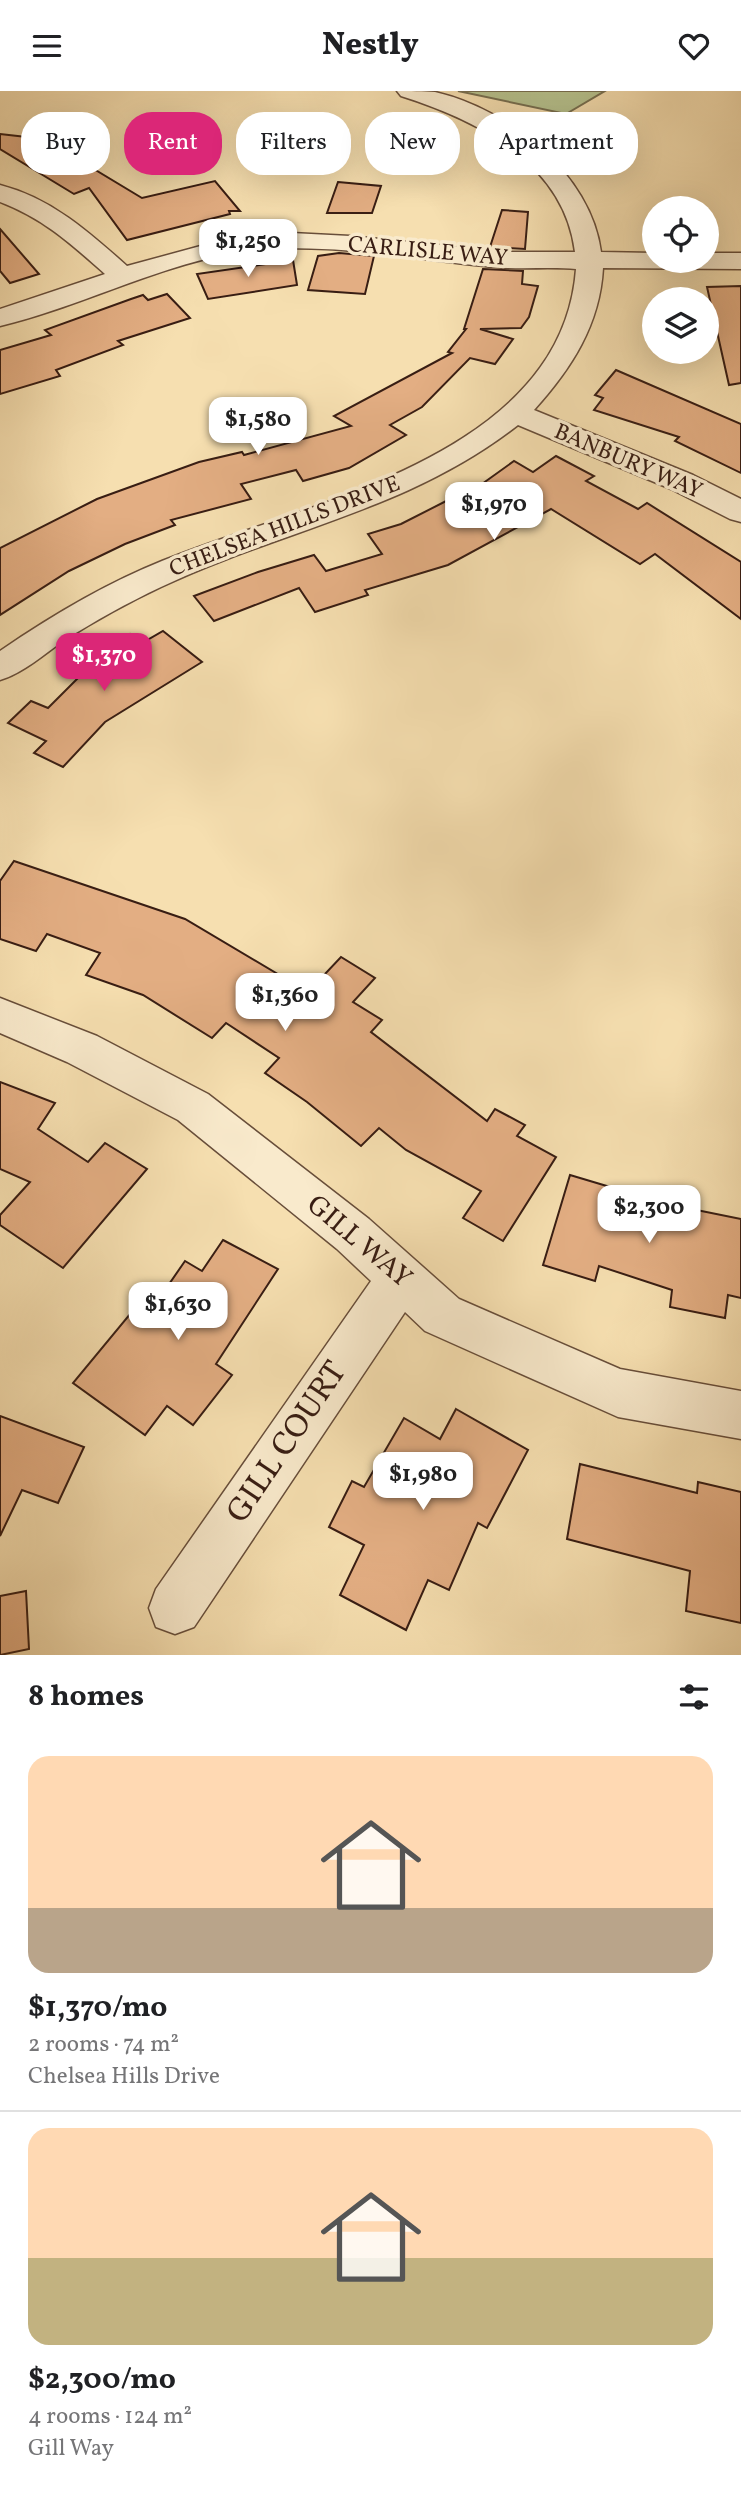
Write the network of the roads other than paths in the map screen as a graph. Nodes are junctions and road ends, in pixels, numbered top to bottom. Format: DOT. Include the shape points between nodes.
graph roads {
  1 [pos="409,91"];
  2 [pos="0,193"];
  3 [pos="588,261"];
  4 [pos="741,261"];
  5 [pos="122,275"];
  6 [pos="0,318"];
  7 [pos="515,413"];
  8 [pos="741,512"];
  9 [pos="0,668"];
  10 [pos="0,1015"];
  11 [pos="401,1277"];
  12 [pos="741,1415"];
  13 [pos="176,1608"];
  1 -- 3 [label="street, CHELSEA HILLS DRIVE" via="496,127 545,166 579,212"];
  2 -- 5 [label="street" via="39,208"];
  3 -- 4 [label="street, CARLISLE WAY"];
  3 -- 5 [label="street, CARLISLE WAY" via="509,260 272,240 230,246"];
  3 -- 7 [label="street, CHELSEA HILLS DRIVE" via="590,290 575,337"];
  5 -- 6 [label="street, CARLISLE WAY"];
  7 -- 8 [label="street, BANBURY WAY" via="682,482"];
  7 -- 9 [label="street, CHELSEA HILLS DRIVE" via="416,477 111,596"];
  10 -- 11 [label="street, GILL WAY" via="82,1049 193,1107"];
  11 -- 12 [label="street, GILL WAY" via="442,1315 618,1393"];
  11 -- 13 [label="street, GILL COURT"];
}
